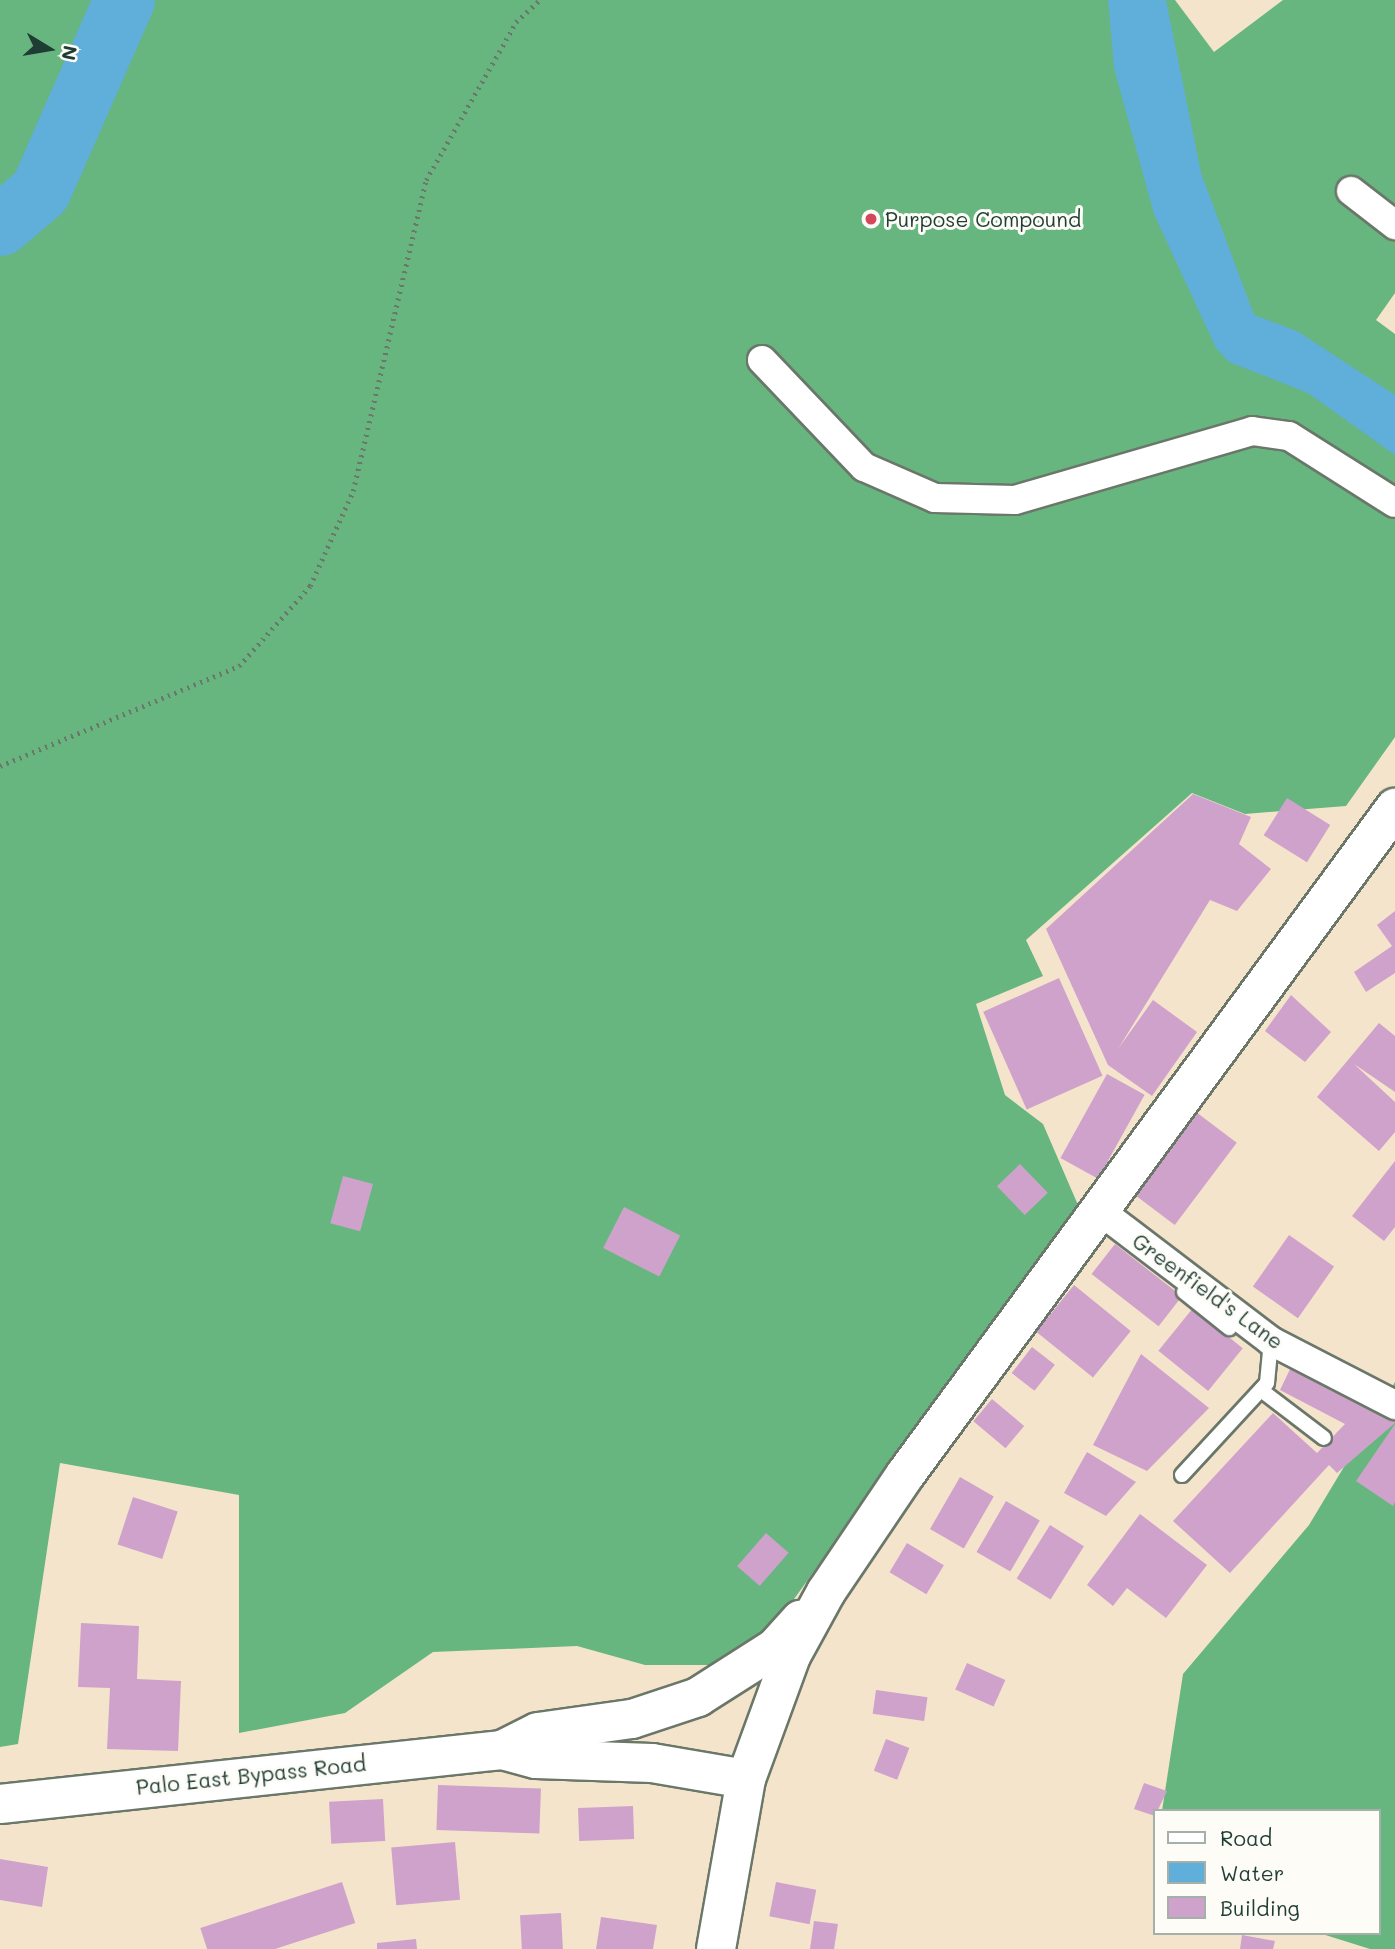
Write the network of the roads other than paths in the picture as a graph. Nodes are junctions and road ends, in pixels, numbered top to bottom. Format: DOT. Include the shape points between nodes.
graph roads {
  1 [pos="1351,191"];
  2 [pos="1395,225"];
  3 [pos="762,360"];
  4 [pos="1395,503"];
  5 [pos="1395,808"];
  6 [pos="1099,1210"];
  7 [pos="1160,1256"];
  8 [pos="1229,1328"];
  9 [pos="1271,1341"];
  10 [pos="1261,1390"];
  11 [pos="1395,1405"];
  12 [pos="1324,1438"];
  13 [pos="1182,1475"];
  14 [pos="826,1592"];
  15 [pos="698,1697"];
  16 [pos="767,1715"];
  17 [pos="502,1750"];
  18 [pos="746,1779"];
  19 [pos="0,1804"];
  20 [pos="716,1949"];
  1 -- 2 [label="street"];
  3 -- 4 [label="street" via="864,467 936,498 1015,500 1252,430 1289,436"];
  5 -- 6 [label="main road"];
  6 -- 7 [label="street, Greenfield's Lane"];
  6 -- 14 [label="main road"];
  7 -- 8 [label="lane" via="1152,1265"];
  7 -- 9 [label="street, Greenfield's Lane"];
  9 -- 10 [label="lane" via="1274,1359"];
  9 -- 11 [label="street, Greenfield's Lane"];
  10 -- 12 [label="lane"];
  10 -- 13 [label="lane"];
  14 -- 15 [label="main road, Palo East Bypass Road" via="775,1648"];
  14 -- 16 [label="main road"];
  15 -- 16 [label="main road, Palo East Bypass Road" via="754,1686"];
  15 -- 17 [label="main road, Palo East Bypass Road" via="632,1719 538,1732"];
  16 -- 18 [label="main road"];
  17 -- 18 [label="main road, Palo East Bypass Road" via="536,1759 652,1763"];
  17 -- 19 [label="main road, Palo East Bypass Road"];
  18 -- 20 [label="main road"];
}
